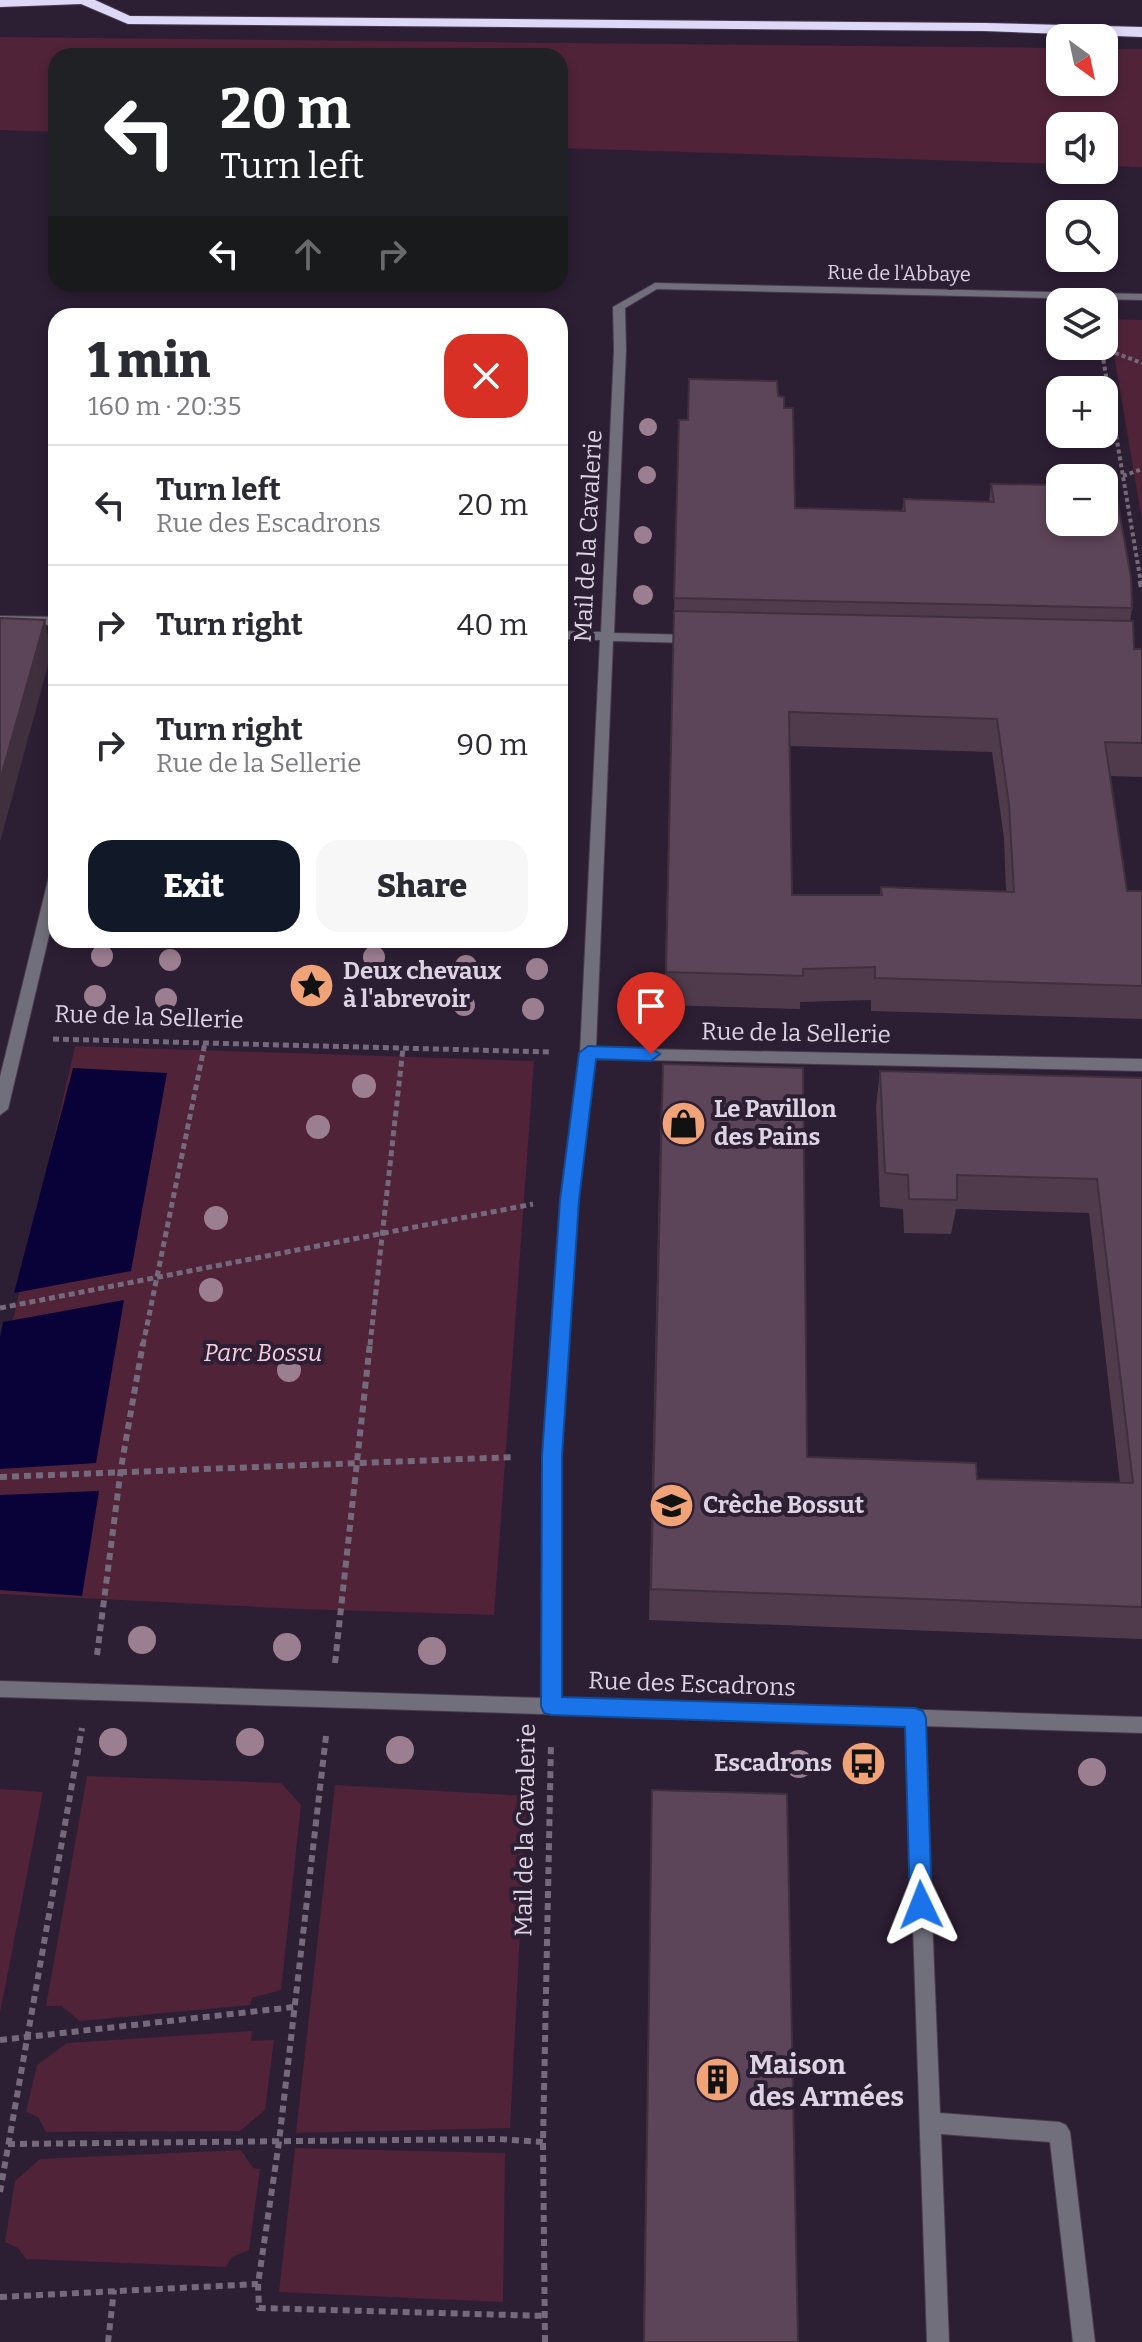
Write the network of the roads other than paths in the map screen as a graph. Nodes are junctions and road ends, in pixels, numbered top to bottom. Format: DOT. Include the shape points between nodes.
graph roads {
  1 [pos="82,0"];
  2 [pos="0,3"];
  3 [pos="1142,32"];
  4 [pos="655,286"];
  5 [pos="1142,297"];
  6 [pos="0,620"];
  7 [pos="48,621"];
  8 [pos="568,635"];
  9 [pos="608,637"];
  10 [pos="701,639"];
  11 [pos="48,910"];
  12 [pos="588,1053"];
  13 [pos="1142,1065"];
  14 [pos="0,1109"];
  15 [pos="0,1689"];
  16 [pos="552,1706"];
  17 [pos="915,1718"];
  18 [pos="1142,1725"];
  19 [pos="930,2123"];
  20 [pos="938,2342"];
  21 [pos="1084,2342"];
  1 -- 2 [label="highway"];
  1 -- 3 [label="highway" via="128,20"];
  4 -- 5 [label="street, Rue de l'Abbaye"];
  4 -- 9 [label="street, Mail de la Cavalerie" via="619,307"];
  6 -- 7 [label="street"];
  8 -- 9 [label="street"];
  9 -- 10 [label="street"];
  9 -- 12 [label="street, Mail de la Cavalerie"];
  11 -- 14 [label="street"];
  12 -- 13 [label="street, Rue de la Sellerie"];
  12 -- 16 [label="street, Mail de la Cavalerie" via="569,1200 552,1456"];
  15 -- 16 [label="street, Rue des Escadrons"];
  16 -- 17 [label="street, Rue des Escadrons"];
  17 -- 18 [label="street, Rue des Escadrons"];
  17 -- 19 [label="street"];
  19 -- 20 [label="street"];
  19 -- 21 [label="street" via="1059,2132"];
}
